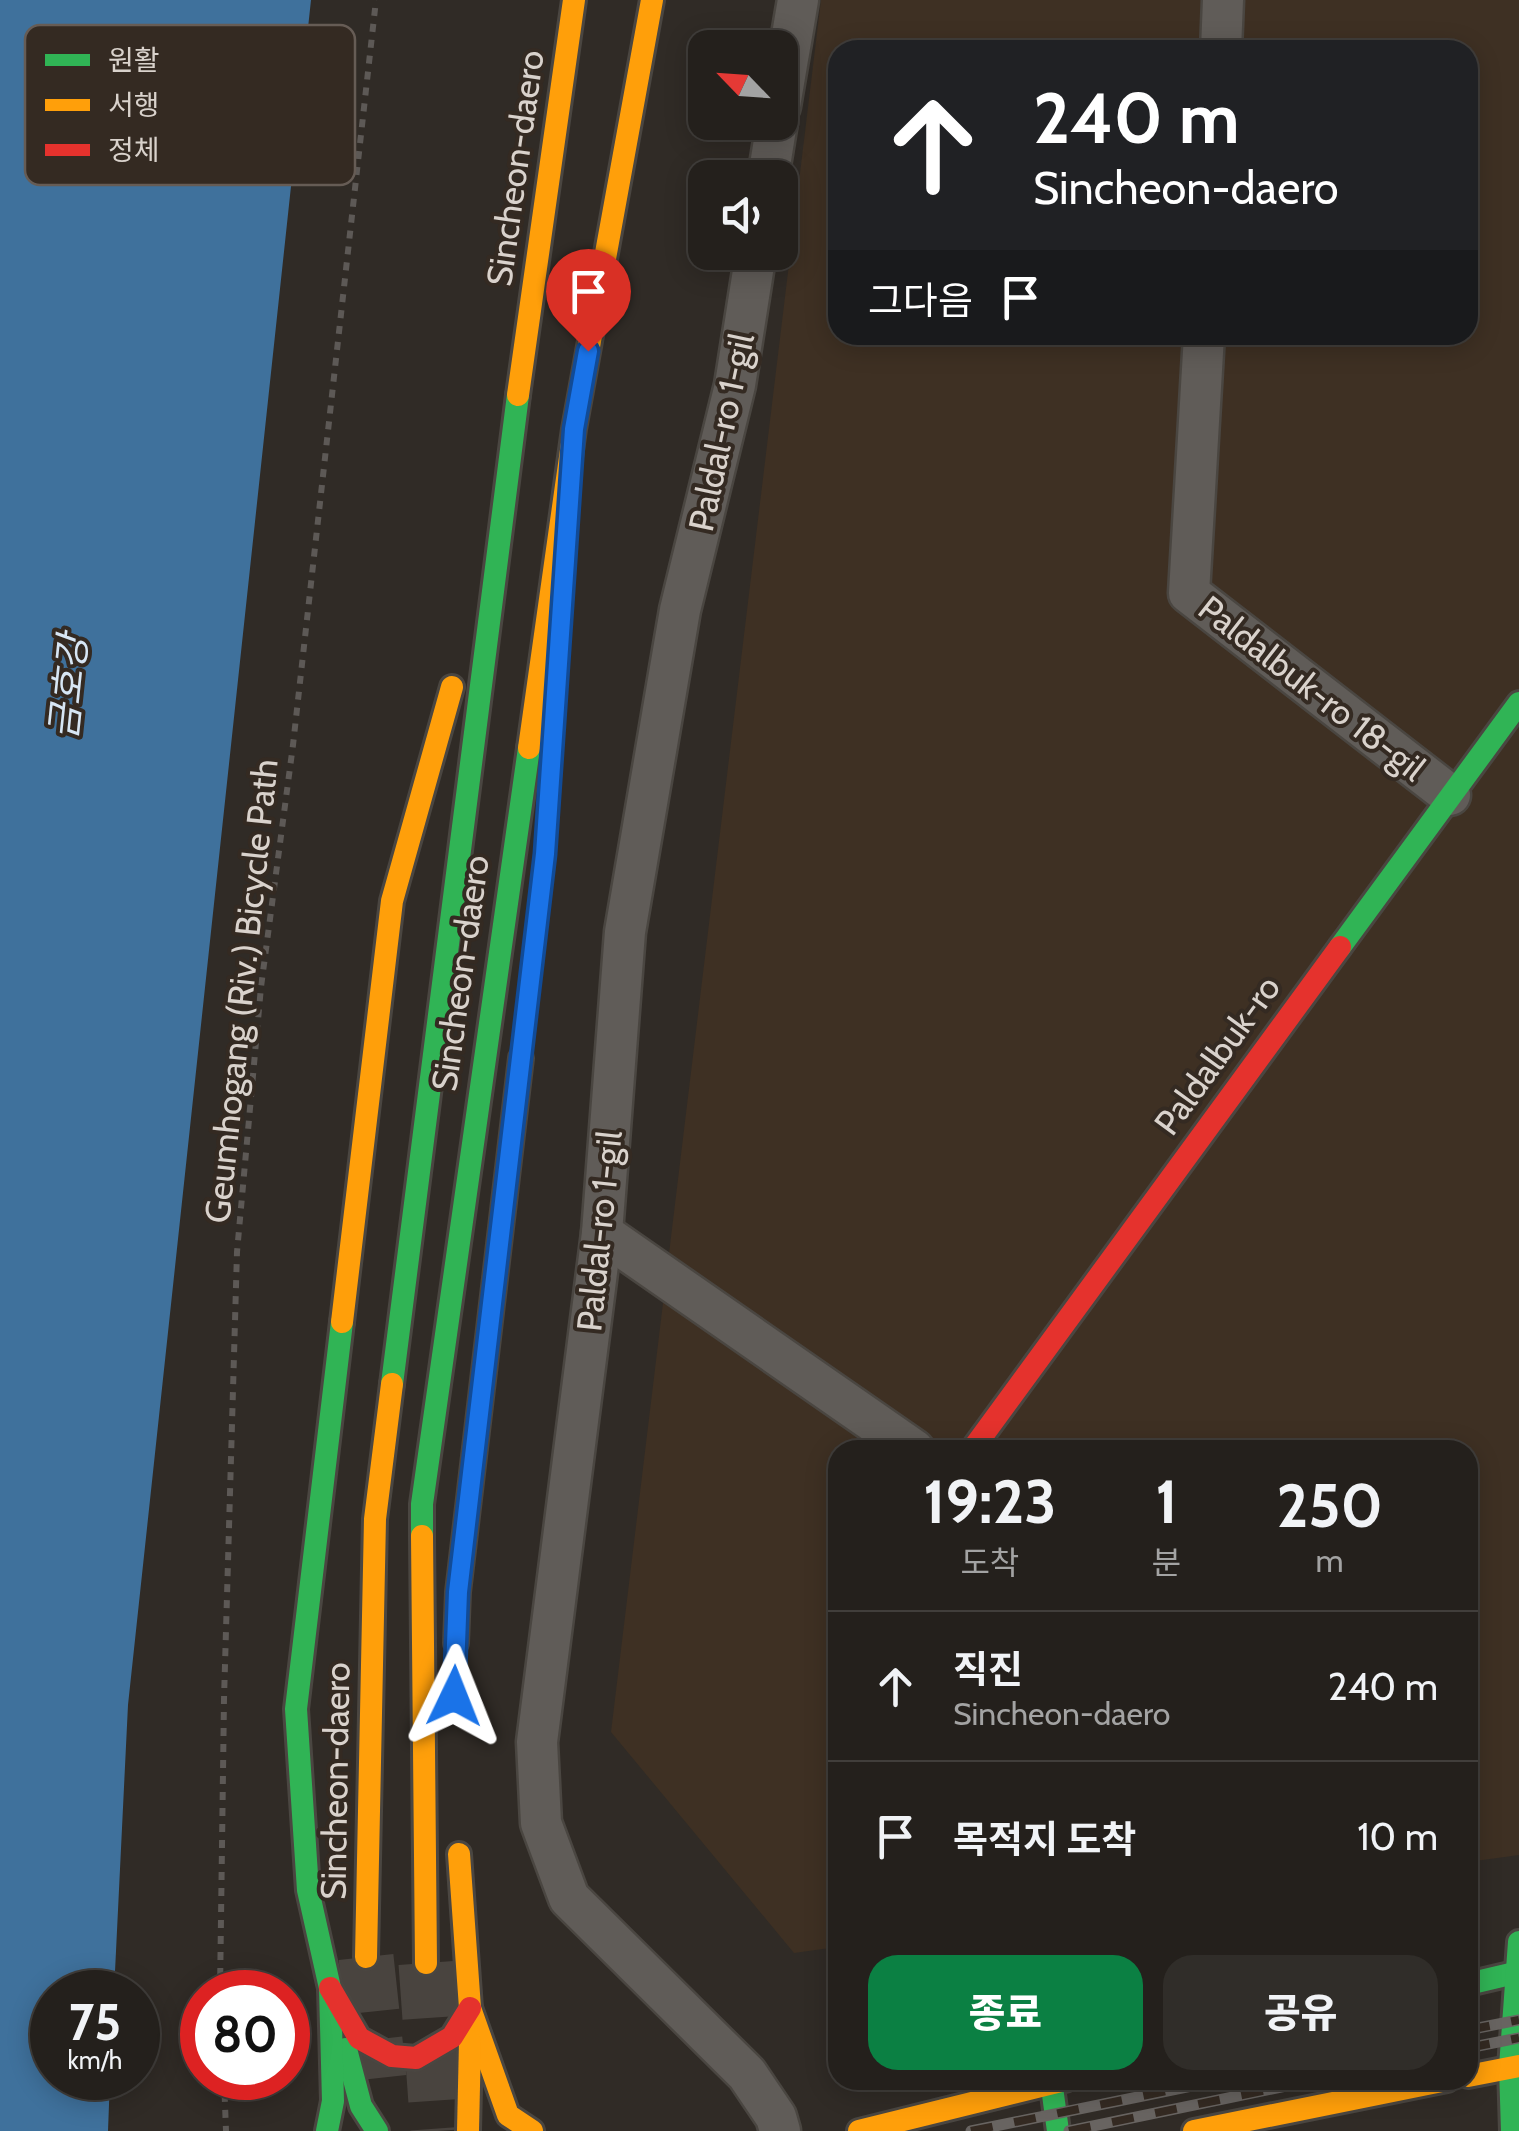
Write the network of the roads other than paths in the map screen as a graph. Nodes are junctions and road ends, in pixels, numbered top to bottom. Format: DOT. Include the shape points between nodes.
graph roads {
  1 [pos="574,0"];
  2 [pos="652,0"];
  3 [pos="798,0"];
  4 [pos="1224,0"];
  5 [pos="793,30"];
  6 [pos="1221,40"];
  7 [pos="753,270"];
  8 [pos="1203,345"];
  9 [pos="574,429"];
  10 [pos="502,506"];
  11 [pos="1519,703"];
  12 [pos="552,757"];
  13 [pos="1450,795"];
  14 [pos="524,1028"];
  15 [pos="602,1233"];
  16 [pos="900,1440"];
  17 [pos="979,1440"];
  18 [pos="456,1669"];
  19 [pos="458,1840"];
  20 [pos="1519,1942"];
  21 [pos="366,1957"];
  22 [pos="426,1962"];
  23 [pos="1518,1972"];
  24 [pos="1478,1982"];
  25 [pos="330,1988"];
  26 [pos="470,2008"];
  27 [pos="1514,2066"];
  28 [pos="1478,2074"];
  29 [pos="1020,2090"];
  30 [pos="1056,2090"];
  31 [pos="1397,2090"];
  32 [pos="328,2131"];
  33 [pos="377,2131"];
  34 [pos="468,2131"];
  35 [pos="532,2131"];
  36 [pos="780,2131"];
  37 [pos="859,2131"];
  38 [pos="1058,2131"];
  39 [pos="1194,2131"];
  40 [pos="1512,2131"];
  1 -- 10 [label="main road, Sincheon-daero"];
  2 -- 9 [label="main road, Sincheon-daero"];
  3 -- 5 [label="street"];
  4 -- 6 [label="street"];
  7 -- 15 [label="street, Paldal-ro 1-gil" via="734,385 680,610 625,932"];
  8 -- 13 [label="street, Paldalbuk-ro 18-gil" via="1190,593"];
  9 -- 12 [label="main road"];
  9 -- 22 [label="main road, Sincheon-daero" via="422,1504"];
  10 -- 21 [label="main road, Sincheon-daero" via="375,1519"];
  10 -- 25 [label="main road" via="392,901 371,1058 296,1709 308,1890"];
  11 -- 13 [label="main road, Paldalbuk-ro"];
  13 -- 17 [label="main road, Paldalbuk-ro"];
  14 -- 18 [label="main road" via="458,1592"];
  15 -- 16 [label="street"];
  15 -- 36 [label="street, Paldal-ro 1-gil" via="537,1742 541,1822 569,1898 748,2074"];
  19 -- 26 [label="main road"];
  20 -- 23 [label="main road"];
  23 -- 24 [label="main road"];
  23 -- 27 [label="main road"];
  25 -- 26 [label="main road" via="359,2038 392,2056 416,2058 452,2038"];
  25 -- 32 [label="main road"];
  25 -- 33 [label="main road" via="361,2106"];
  26 -- 34 [label="main road"];
  26 -- 35 [label="main road" via="508,2115"];
  27 -- 28 [label="main road"];
  27 -- 40 [label="main road"];
  29 -- 37 [label="main road"];
  30 -- 38 [label="main road"];
  31 -- 39 [label="main road"];
}
